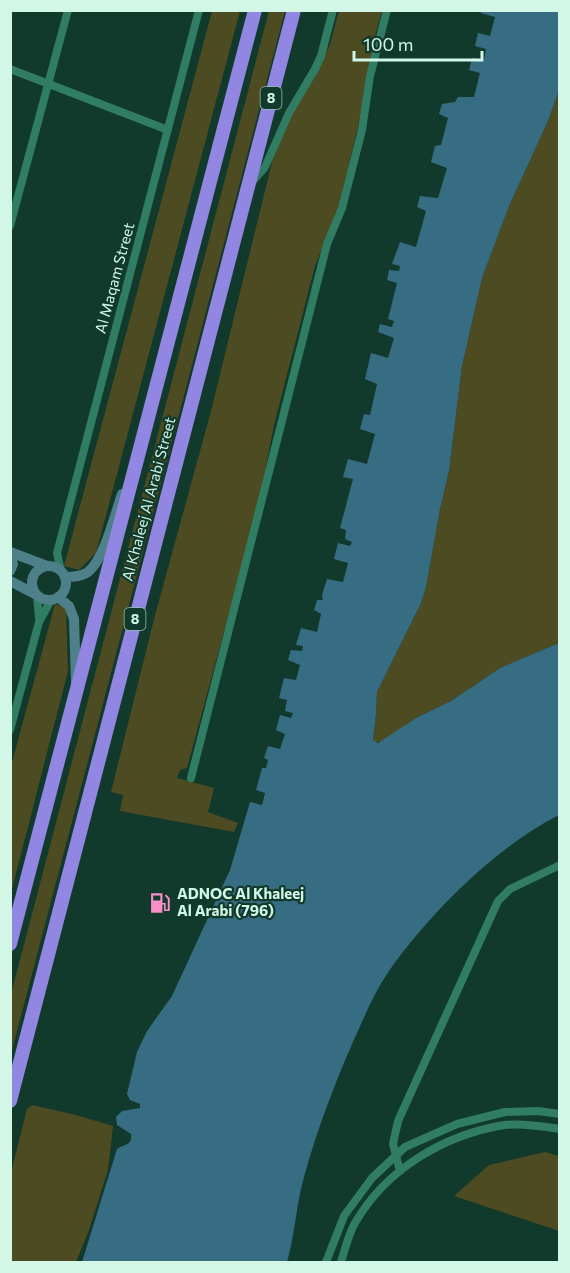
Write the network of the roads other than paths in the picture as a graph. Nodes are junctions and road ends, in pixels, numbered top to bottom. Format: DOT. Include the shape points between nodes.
graph roads {
  1 [pos="68,10"];
  2 [pos="199,10"];
  3 [pos="255,10"];
  4 [pos="294,10"];
  5 [pos="333,10"];
  6 [pos="387,10"];
  7 [pos="10,69"];
  8 [pos="49,83"];
  9 [pos="168,130"];
  10 [pos="248,186"];
  11 [pos="10,226"];
  12 [pos="134,477"];
  13 [pos="57,553"];
  14 [pos="10,554"];
  15 [pos="48,566"];
  16 [pos="10,571"];
  17 [pos="62,574"];
  18 [pos="10,581"];
  19 [pos="36,595"];
  20 [pos="54,598"];
  21 [pos="39,622"];
  22 [pos="76,693"];
  23 [pos="10,730"];
  24 [pos="191,778"];
  25 [pos="560,865"];
  26 [pos="10,944"];
  27 [pos="10,1101"];
  28 [pos="560,1114"];
  29 [pos="560,1129"];
  30 [pos="395,1155"];
  31 [pos="400,1171"];
  32 [pos="326,1263"];
  33 [pos="341,1263"];
  1 -- 8 [label="street"];
  2 -- 9 [label="street, Al Maqam Street"];
  3 -- 12 [label="highway, Al Khaleej Al Arabi Street"];
  4 -- 10 [label="highway, Al Khaleej Al Arabi Street / 8"];
  5 -- 10 [label="street" via="315,69 289,113 265,167"];
  6 -- 24 [label="street" via="370,76 362,130 325,251"];
  7 -- 8 [label="street"];
  8 -- 9 [label="street"];
  8 -- 11 [label="street"];
  9 -- 13 [label="street, Al Maqam Street"];
  10 -- 27 [label="highway, Al Khaleej Al Arabi Street / 8"];
  12 -- 17 [label="main road" via="123,492 93,567 83,575"];
  12 -- 22 [label="highway, Al Khaleej Al Arabi Street"];
  13 -- 15 [label="street, Al Maqam Street"];
  13 -- 17 [label="street, Al Maqam Street"];
  14 -- 15 [label="main road"];
  14 -- 16 [label="main road"];
  15 -- 17 [label="main road"];
  15 -- 19 [label="main road" via="38,569 33,576"];
  17 -- 20 [label="main road" via="63,592"];
  18 -- 19 [label="main road"];
  19 -- 20 [label="main road"];
  19 -- 21 [label="street"];
  20 -- 21 [label="street"];
  20 -- 22 [label="main road" via="69,606 74,620"];
  21 -- 23 [label="street"];
  22 -- 26 [label="highway, Al Khaleej Al Arabi Street"];
  25 -- 30 [label="street" via="510,889 498,901 398,1121"];
  28 -- 30 [label="street" via="505,1113 457,1124"];
  29 -- 31 [label="street" via="506,1125 438,1146"];
  30 -- 31 [label="street"];
  30 -- 32 [label="street" via="344,1216"];
  31 -- 33 [label="street" via="378,1191 354,1225"];
}
